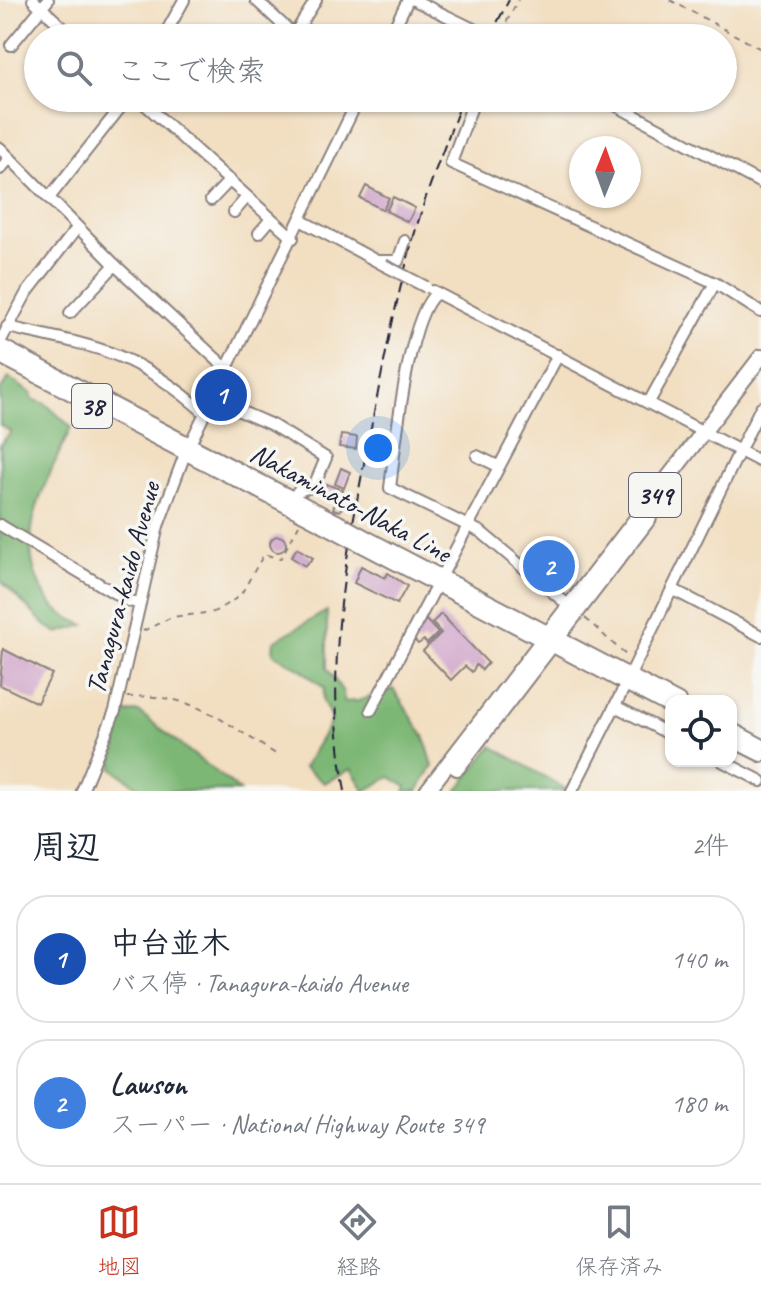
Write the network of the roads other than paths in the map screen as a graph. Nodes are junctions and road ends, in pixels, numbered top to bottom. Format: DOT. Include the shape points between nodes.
graph roads {
  1 [pos="33,0"];
  2 [pos="184,0"];
  3 [pos="256,0"];
  4 [pos="316,0"];
  5 [pos="408,0"];
  6 [pos="414,0"];
  7 [pos="45,4"];
  8 [pos="28,24"];
  9 [pos="62,24"];
  10 [pos="171,24"];
  11 [pos="282,24"];
  12 [pos="302,24"];
  13 [pos="396,24"];
  14 [pos="463,24"];
  15 [pos="24,29"];
  16 [pos="11,45"];
  17 [pos="117,112"];
  18 [pos="154,112"];
  19 [pos="351,112"];
  20 [pos="470,112"];
  21 [pos="628,112"];
  22 [pos="0,148"];
  23 [pos="10,158"];
  24 [pos="0,169"];
  25 [pos="230,180"];
  26 [pos="761,183"];
  27 [pos="247,197"];
  28 [pos="49,198"];
  29 [pos="211,200"];
  30 [pos="234,212"];
  31 [pos="271,219"];
  32 [pos="302,221"];
  33 [pos="77,228"];
  34 [pos="259,233"];
  35 [pos="293,238"];
  36 [pos="405,241"];
  37 [pos="380,263"];
  38 [pos="115,265"];
  39 [pos="715,283"];
  40 [pos="437,293"];
  41 [pos="761,312"];
  42 [pos="70,313"];
  43 [pos="7,327"];
  44 [pos="0,344"];
  45 [pos="558,355"];
  46 [pos="0,357"];
  47 [pos="761,357"];
  48 [pos="227,369"];
  49 [pos="761,371"];
  50 [pos="212,399"];
  51 [pos="649,402"];
  52 [pos="761,407"];
  53 [pos="205,413"];
  54 [pos="709,433"];
  55 [pos="187,449"];
  56 [pos="741,450"];
  57 [pos="477,456"];
  58 [pos="761,462"];
  59 [pos="498,466"];
  60 [pos="293,498"];
  61 [pos="0,525"];
  62 [pos="334,525"];
  63 [pos="467,525"];
  64 [pos="438,580"];
  65 [pos="672,589"];
  66 [pos="140,603"];
  67 [pos="573,609"];
  68 [pos="761,636"];
  69 [pos="549,639"];
  70 [pos="631,674"];
  71 [pos="668,695"];
  72 [pos="665,703"];
  73 [pos="615,706"];
  74 [pos="371,710"];
  75 [pos="665,732"];
  76 [pos="737,732"];
  77 [pos="737,743"];
  78 [pos="761,745"];
  79 [pos="761,755"];
  80 [pos="734,767"];
  81 [pos="761,781"];
  82 [pos="82,791"];
  83 [pos="427,791"];
  84 [pos="439,791"];
  85 [pos="572,791"];
  1 -- 7 [label="street"];
  2 -- 10 [label="street"];
  3 -- 11 [label="street"];
  4 -- 12 [label="street"];
  5 -- 13 [label="street"];
  6 -- 14 [label="street"];
  7 -- 8 [label="street"];
  7 -- 9 [label="street"];
  15 -- 16 [label="street"];
  17 -- 28 [label="street"];
  18 -- 25 [label="street"];
  19 -- 32 [label="street, Tanagura-kaido Avenue"];
  20 -- 39 [label="street" via="451,163"];
  21 -- 26 [label="street"];
  22 -- 23 [label="street"];
  23 -- 24 [label="street"];
  23 -- 28 [label="street"];
  25 -- 27 [label="street"];
  25 -- 29 [label="street"];
  27 -- 30 [label="street"];
  27 -- 31 [label="street"];
  28 -- 33 [label="street"];
  31 -- 34 [label="street"];
  31 -- 35 [label="street"];
  32 -- 35 [label="street, Tanagura-kaido Avenue"];
  32 -- 37 [label="street"];
  33 -- 38 [label="street"];
  33 -- 43 [label="street"];
  35 -- 48 [label="street, Tanagura-kaido Avenue"];
  36 -- 37 [label="street" via="398,261"];
  37 -- 40 [label="street, bridge"];
  38 -- 42 [label="street"];
  38 -- 48 [label="street"];
  39 -- 41 [label="street"];
  39 -- 51 [label="street"];
  40 -- 45 [label="street"];
  40 -- 63 [label="street" via="428,299 409,359 390,488"];
  43 -- 44 [label="street"];
  43 -- 53 [label="street" via="107,349 145,366"];
  44 -- 55 [label="main road, Nakaminato-Naka Line / 38"];
  45 -- 51 [label="street"];
  45 -- 59 [label="street"];
  46 -- 55 [label="main road, Nakaminato-Naka Line / 38"];
  47 -- 54 [label="highway, 349"];
  48 -- 50 [label="street, Tanagura-kaido Avenue"];
  49 -- 54 [label="highway, 349"];
  50 -- 53 [label="street, Tanagura-kaido Avenue"];
  50 -- 60 [label="street" via="272,425 326,458 314,486"];
  51 -- 54 [label="street"];
  52 -- 56 [label="street"];
  53 -- 55 [label="street, Tanagura-kaido Avenue"];
  54 -- 56 [label="street"];
  54 -- 67 [label="highway, 349"];
  55 -- 60 [label="main road, Nakaminato-Naka Line / 38"];
  55 -- 62 [label="main road, Nakaminato-Naka Line / 38"];
  55 -- 66 [label="street, Tanagura-kaido Avenue" via="158,526"];
  56 -- 58 [label="street"];
  56 -- 65 [label="street"];
  57 -- 59 [label="street"];
  59 -- 63 [label="street"];
  60 -- 62 [label="main road, Nakaminato-Naka Line / 38"];
  61 -- 66 [label="street" via="128,601"];
  62 -- 64 [label="main road, Nakaminato-Naka Line / 38, bridge"];
  63 -- 64 [label="street"];
  63 -- 67 [label="street"];
  64 -- 69 [label="main road, Nakaminato-Naka Line / 38"];
  64 -- 74 [label="street"];
  65 -- 68 [label="street"];
  65 -- 70 [label="street"];
  66 -- 82 [label="street, Tanagura-kaido Avenue" via="118,697"];
  67 -- 69 [label="highway, 349"];
  69 -- 70 [label="main road, Nakaminato-Naka Line / 38"];
  69 -- 83 [label="highway, 349"];
  69 -- 84 [label="highway, 349"];
  70 -- 71 [label="main road, Nakaminato-Naka Line / 38"];
  70 -- 72 [label="main road, Nakaminato-Naka Line / 38"];
  70 -- 73 [label="street"];
  73 -- 75 [label="street"];
  73 -- 85 [label="street"];
  76 -- 78 [label="main road"];
  77 -- 79 [label="main road"];
  80 -- 81 [label="street"];
}
